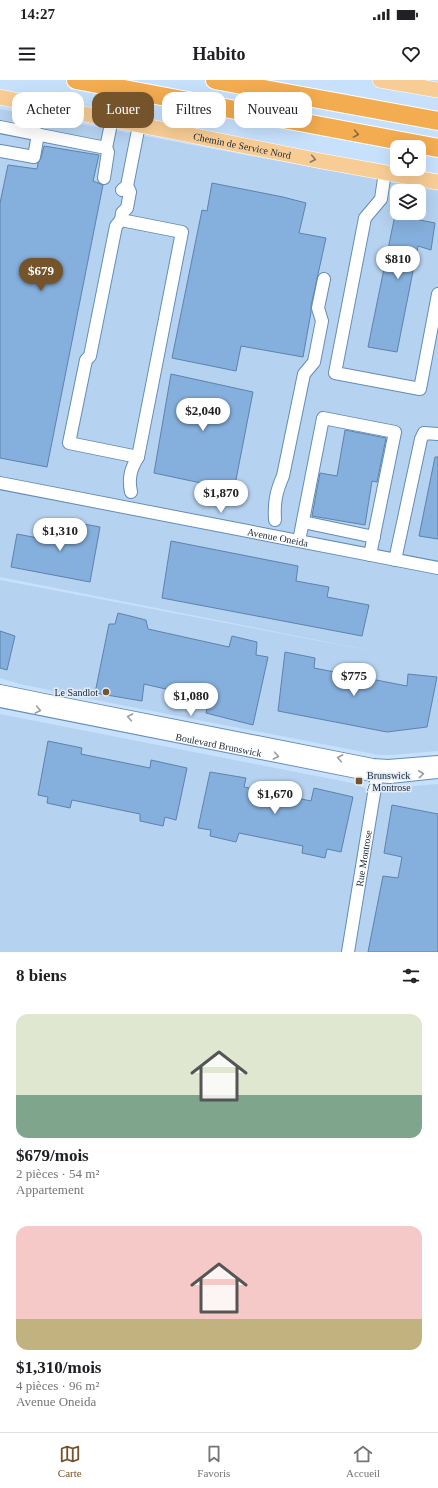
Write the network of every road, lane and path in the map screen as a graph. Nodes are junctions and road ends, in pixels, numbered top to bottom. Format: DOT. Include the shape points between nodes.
graph roads {
  1 [pos="76,80"];
  2 [pos="215,80"];
  3 [pos="383,80"];
  4 [pos="438,90"];
  5 [pos="0,97"];
  6 [pos="92,115"];
  7 [pos="438,121"];
  8 [pos="0,127"];
  9 [pos="110,128"];
  10 [pos="139,128"];
  11 [pos="154,128"];
  12 [pos="38,134"];
  13 [pos="106,148"];
  14 [pos="438,148"];
  15 [pos="0,151"];
  16 [pos="385,172"];
  17 [pos="104,178"];
  18 [pos="438,182"];
  19 [pos="121,216"];
  20 [pos="324,279"];
  21 [pos="438,294"];
  22 [pos="438,434"];
  23 [pos="138,456"];
  24 [pos="0,483"];
  25 [pos="128,508"];
  26 [pos="303,522"];
  27 [pos="272,536"];
  28 [pos="374,536"];
  29 [pos="299,541"];
  30 [pos="370,555"];
  31 [pos="395,560"];
  32 [pos="438,568"];
  33 [pos="0,691"];
  34 [pos="0,701"];
  35 [pos="438,762"];
  36 [pos="377,771"];
  37 [pos="438,772"];
  38 [pos="348,952"];
  1 -- 14 [label="highway, one-way"];
  2 -- 7 [label="highway"];
  3 -- 4 [label="main road"];
  5 -- 6 [label="main road, Chemin de Service Nord"];
  8 -- 12 [label="street"];
  9 -- 13 [label="street"];
  10 -- 19 [label="street" via="127,186 122,190 119,206"];
  11 -- 16 [label="main road, Chemin de Service Nord, one-way"];
  12 -- 13 [label="street"];
  12 -- 15 [label="street" via="34,158"];
  13 -- 17 [label="street" via="108,152"];
  16 -- 18 [label="main road, Chemin de Service Nord"];
  16 -- 21 [label="street" via="381,199 365,218 335,373 420,389"];
  19 -- 23 [label="street" via="182,232"];
  19 -- 23 [label="street" via="116,226 70,443"];
  20 -- 27 [label="street" via="318,308 322,321 314,362 304,374 283,476 282,504"];
  22 -- 31 [label="street" via="427,433 421,439"];
  23 -- 25 [label="street" via="140,467 137,484 131,492"];
  24 -- 25 [label="street, Avenue Oneida"];
  25 -- 27 [label="street, Avenue Oneida"];
  26 -- 28 [label="street"];
  26 -- 28 [label="street" via="322,418 395,432"];
  26 -- 29 [label="street"];
  27 -- 29 [label="street, Avenue Oneida"];
  28 -- 30 [label="street"];
  29 -- 30 [label="street, Avenue Oneida"];
  30 -- 31 [label="street, Avenue Oneida"];
  31 -- 32 [label="street, Avenue Oneida"];
  36 -- 33 [label="street, Boulevard Brunswick, one-way"];
  34 -- 36 [label="street, Boulevard Brunswick, one-way"];
  35 -- 36 [label="street, Boulevard Brunswick" via="396,766"];
  36 -- 37 [label="street, Boulevard Brunswick, one-way" via="390,777"];
  36 -- 38 [label="street, Rue Montrose"];
}
